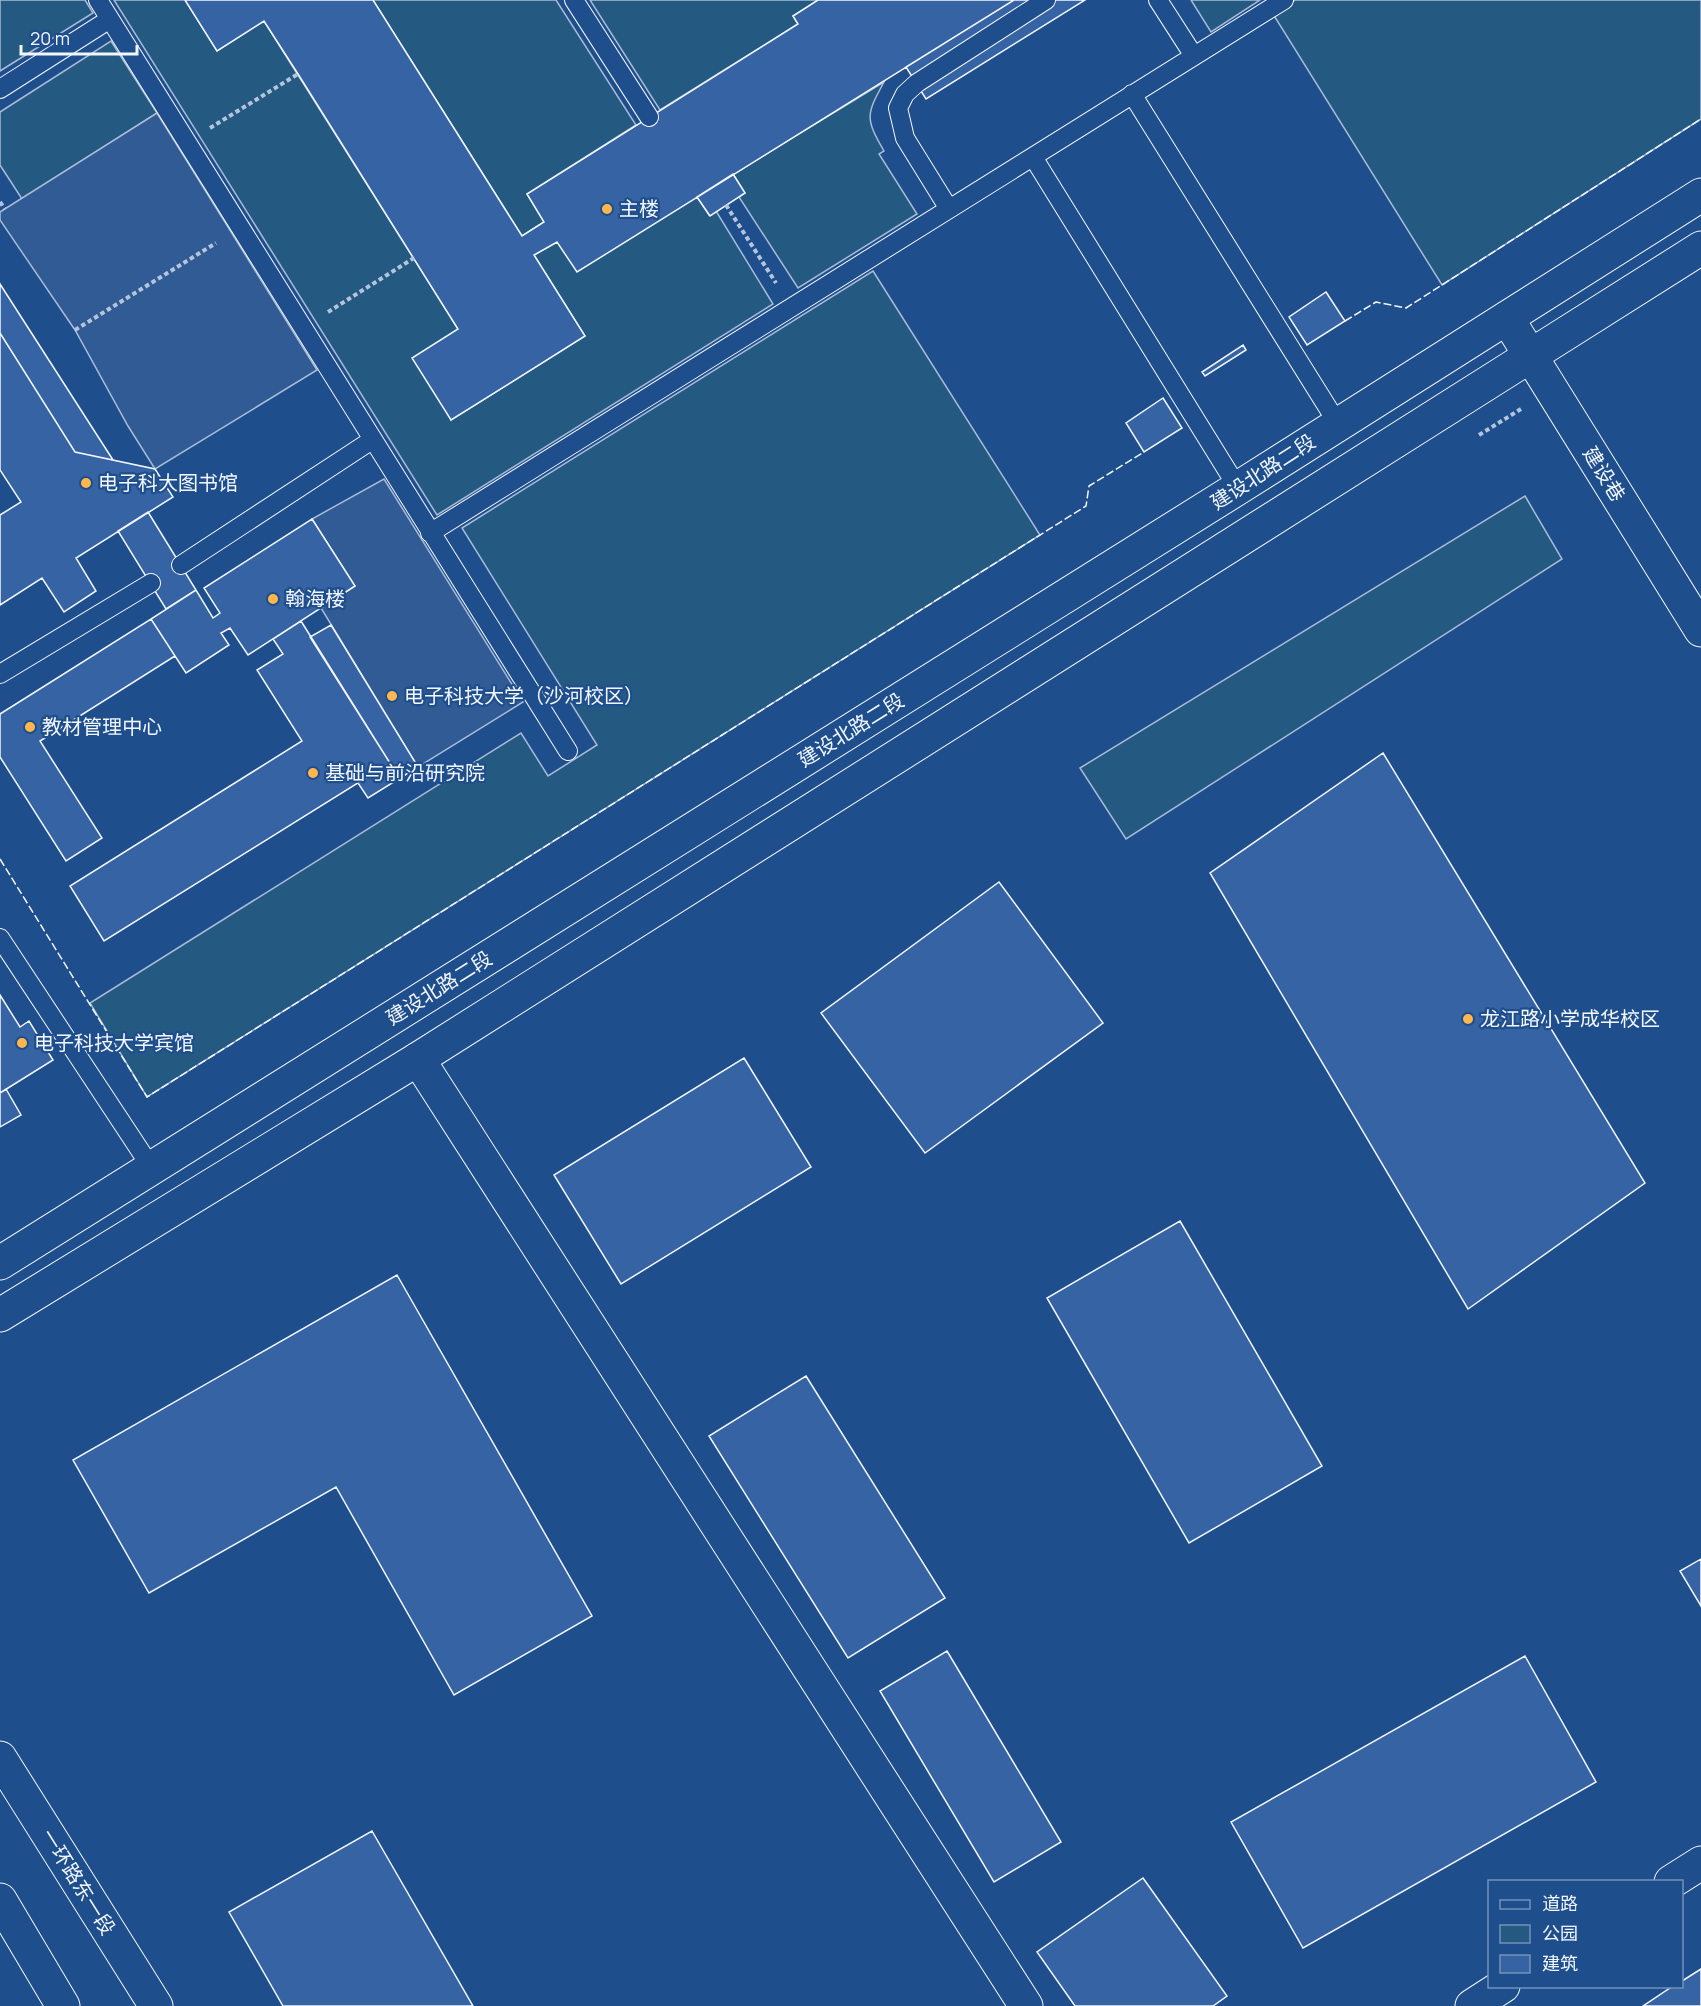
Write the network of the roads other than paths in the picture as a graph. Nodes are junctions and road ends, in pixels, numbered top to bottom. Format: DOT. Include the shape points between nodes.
graph roads {
  1 [pos="98,0"];
  2 [pos="574,0"];
  3 [pos="1046,0"];
  4 [pos="1158,0"];
  5 [pos="1284,0"];
  6 [pos="110,19"];
  7 [pos="1194,56"];
  8 [pos="0,90"];
  9 [pos="1132,94"];
  10 [pos="649,117"];
  11 [pos="1033,157"];
  12 [pos="1701,195"];
  13 [pos="948,209"];
  14 [pos="1701,248"];
  15 [pos="1507,318"];
  16 [pos="1530,354"];
  17 [pos="1338,424"];
  18 [pos="372,440"];
  19 [pos="1238,488"];
  20 [pos="430,533"];
  21 [pos="181,565"];
  22 [pos="151,583"];
  23 [pos="1701,630"];
  24 [pos="0,674"];
  25 [pos="568,751"];
  26 [pos="0,938"];
  27 [pos="418,1059"];
  28 [pos="152,1167"];
  29 [pos="0,1263"];
  30 [pos="0,1315"];
  31 [pos="0,1758"];
  32 [pos="1701,1863"];
  33 [pos="1673,1880"];
  34 [pos="0,1900"];
  35 [pos="1500,1988"];
  36 [pos="63,2006"];
  37 [pos="156,2006"];
  38 [pos="1026,2006"];
  39 [pos="1472,2006"];
  1 -- 6 [label="lane"];
  2 -- 10 [label="lane"];
  3 -- 13 [label="lane" via="916,83 898,108 905,138"];
  4 -- 7 [label="lane"];
  5 -- 7 [label="lane"];
  6 -- 8 [label="lane"];
  6 -- 18 [label="lane"];
  7 -- 9 [label="lane"];
  9 -- 11 [label="lane"];
  9 -- 17 [label="lane"];
  11 -- 13 [label="lane"];
  11 -- 19 [label="lane"];
  12 -- 15 [label="main road, 建设北路二段"];
  13 -- 20 [label="lane"];
  14 -- 16 [label="main road"];
  15 -- 16 [label="main road, 建设巷"];
  15 -- 17 [label="main road, 建设北路二段"];
  16 -- 23 [label="main road, 建设巷"];
  16 -- 27 [label="main road"];
  17 -- 19 [label="main road, 建设北路二段"];
  18 -- 20 [label="lane"];
  18 -- 21 [label="lane"];
  19 -- 28 [label="main road, 建设北路二段"];
  20 -- 25 [label="lane"];
  22 -- 24 [label="lane"];
  26 -- 28 [label="lane"];
  27 -- 30 [label="main road"];
  27 -- 38 [label="main road"];
  28 -- 29 [label="main road, 建设北路二段"];
  31 -- 37 [label="main road, 一环路东一段"];
  32 -- 33 [label="main road"];
  34 -- 36 [label="main road"];
  35 -- 39 [label="main road"];
}
